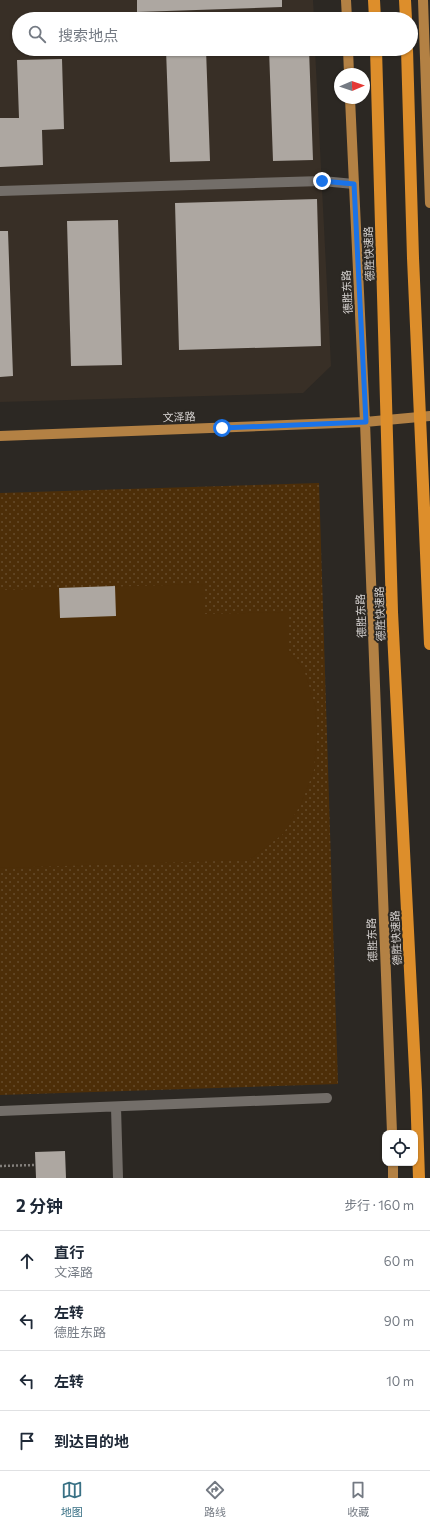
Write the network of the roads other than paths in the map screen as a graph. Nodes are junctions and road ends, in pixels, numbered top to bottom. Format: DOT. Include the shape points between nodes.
graph roads {
  1 [pos="346,0"];
  2 [pos="374,0"];
  3 [pos="405,0"];
  4 [pos="423,0"];
  5 [pos="347,12"];
  6 [pos="375,12"];
  7 [pos="406,12"];
  8 [pos="348,56"];
  9 [pos="376,56"];
  10 [pos="407,56"];
  11 [pos="349,68"];
  12 [pos="350,104"];
  13 [pos="354,184"];
  14 [pos="0,191"];
  15 [pos="430,203"];
  16 [pos="430,416"];
  17 [pos="366,422"];
  18 [pos="0,436"];
  19 [pos="430,644"];
  20 [pos="328,1098"];
  21 [pos="116,1107"];
  22 [pos="0,1111"];
  23 [pos="392,1130"];
  24 [pos="393,1166"];
  25 [pos="118,1178"];
  26 [pos="393,1178"];
  27 [pos="419,1178"];
  1 -- 5 [label="main road"];
  2 -- 6 [label="highway"];
  3 -- 7 [label="highway"];
  4 -- 15 [label="main road"];
  8 -- 11 [label="main road"];
  9 -- 27 [label="highway, 德胜快速路" via="392,612"];
  10 -- 19 [label="highway" via="413,258"];
  12 -- 13 [label="main road, 德胜东路"];
  13 -- 14 [label="street" via="322,181"];
  13 -- 17 [label="main road, 德胜东路"];
  16 -- 17 [label="main road, 文泽路"];
  17 -- 18 [label="main road, 文泽路"];
  17 -- 23 [label="main road, 德胜东路"];
  20 -- 21 [label="street"];
  21 -- 22 [label="street"];
  21 -- 25 [label="street"];
  24 -- 26 [label="main road"];
}
